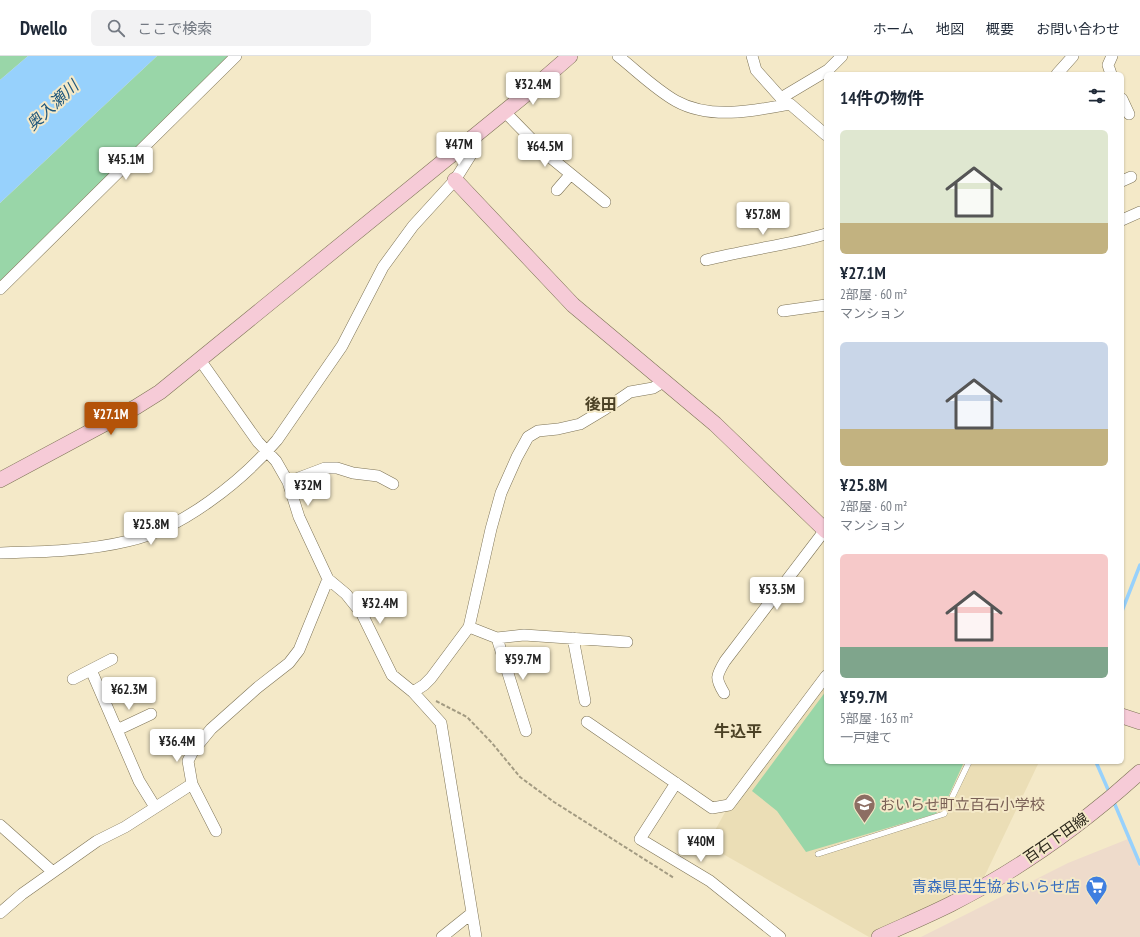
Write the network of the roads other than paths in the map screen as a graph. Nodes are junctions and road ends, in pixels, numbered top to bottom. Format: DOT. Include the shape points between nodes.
graph roads {
  1 [pos="236,56"];
  2 [pos="570,56"];
  3 [pos="618,56"];
  4 [pos="752,56"];
  5 [pos="842,56"];
  6 [pos="1073,56"];
  7 [pos="1112,56"];
  8 [pos="825,72"];
  9 [pos="1059,72"];
  10 [pos="1110,72"];
  11 [pos="824,73"];
  12 [pos="782,102"];
  13 [pos="1124,103"];
  14 [pos="505,112"];
  15 [pos="1129,114"];
  16 [pos="824,133"];
  17 [pos="477,134"];
  18 [pos="570,175"];
  19 [pos="455,180"];
  20 [pos="557,190"];
  21 [pos="605,202"];
  22 [pos="1140,212"];
  23 [pos="1124,219"];
  24 [pos="824,235"];
  25 [pos="706,260"];
  26 [pos="0,289"];
  27 [pos="824,305"];
  28 [pos="783,311"];
  29 [pos="200,360"];
  30 [pos="663,382"];
  31 [pos="267,451"];
  32 [pos="0,480"];
  33 [pos="288,482"];
  34 [pos="393,484"];
  35 [pos="824,528"];
  36 [pos="824,533"];
  37 [pos="0,553"];
  38 [pos="328,579"];
  39 [pos="469,627"];
  40 [pos="498,638"];
  41 [pos="573,638"];
  42 [pos="627,642"];
  43 [pos="112,659"];
  44 [pos="91,670"];
  45 [pos="73,679"];
  46 [pos="824,679"];
  47 [pos="413,692"];
  48 [pos="724,694"];
  49 [pos="584,701"];
  50 [pos="151,714"];
  51 [pos="1124,717"];
  52 [pos="587,722"];
  53 [pos="1140,722"];
  54 [pos="117,730"];
  55 [pos="526,731"];
  56 [pos="969,764"];
  57 [pos="1140,772"];
  58 [pos="676,783"];
  59 [pos="192,784"];
  60 [pos="155,807"];
  61 [pos="0,825"];
  62 [pos="216,831"];
  63 [pos="818,854"];
  64 [pos="53,872"];
  65 [pos="0,913"];
  66 [pos="472,913"];
  67 [pos="442,937"];
  68 [pos="476,937"];
  69 [pos="780,937"];
  70 [pos="879,937"];
  1 -- 26 [label="street"];
  2 -- 14 [label="street"];
  3 -- 12 [label="street" via="677,101 696,108 735,112 756,111"];
  4 -- 12 [label="street" via="756,70"];
  5 -- 8 [label="street"];
  6 -- 9 [label="street"];
  7 -- 10 [label="street" via="1108,65"];
  11 -- 12 [label="street"];
  12 -- 16 [label="street" via="790,104"];
  13 -- 15 [label="street"];
  14 -- 17 [label="street"];
  14 -- 18 [label="street"];
  17 -- 19 [label="street" via="472,153"];
  17 -- 29 [label="street"];
  18 -- 20 [label="street"];
  18 -- 21 [label="street"];
  19 -- 30 [label="street" via="573,305"];
  19 -- 31 [label="street" via="413,226 383,267 342,346"];
  22 -- 23 [label="street"];
  24 -- 25 [label="street"];
  27 -- 28 [label="street"];
  29 -- 31 [label="street"];
  29 -- 32 [label="street" via="160,392 136,407"];
  30 -- 35 [label="street" via="714,424"];
  30 -- 39 [label="street" via="653,388 630,392 580,424 538,430 528,437 502,493 491,529"];
  31 -- 33 [label="street"];
  31 -- 37 [label="street" via="210,502 154,533 128,541 91,547"];
  33 -- 34 [label="street" via="325,468 336,468 378,476"];
  33 -- 38 [label="street" via="299,517"];
  36 -- 48 [label="street" via="725,661 717,675"];
  38 -- 47 [label="street" via="346,594 362,614 392,674"];
  38 -- 59 [label="street" via="299,650 289,664 257,688 211,729 193,751 188,761"];
  39 -- 40 [label="street"];
  39 -- 47 [label="street" via="424,685"];
  40 -- 41 [label="street" via="524,635"];
  40 -- 55 [label="street"];
  41 -- 42 [label="street"];
  41 -- 49 [label="street"];
  43 -- 44 [label="street"];
  44 -- 45 [label="street"];
  44 -- 54 [label="street"];
  46 -- 58 [label="street" via="729,805 712,808"];
  47 -- 66 [label="street" via="440,723"];
  50 -- 54 [label="street"];
  51 -- 53 [label="street"];
  52 -- 58 [label="street"];
  54 -- 60 [label="street" via="139,781"];
  56 -- 63 [label="lane" via="944,814"];
  57 -- 70 [label="street, 百石下田線" via="1087,817 1024,862 951,904"];
  58 -- 69 [label="street" via="640,839 710,881"];
  59 -- 60 [label="street"];
  59 -- 62 [label="street"];
  60 -- 64 [label="street" via="125,827 97,841"];
  61 -- 64 [label="street"];
  64 -- 65 [label="street"];
  66 -- 67 [label="street"];
  66 -- 68 [label="street"];
}
